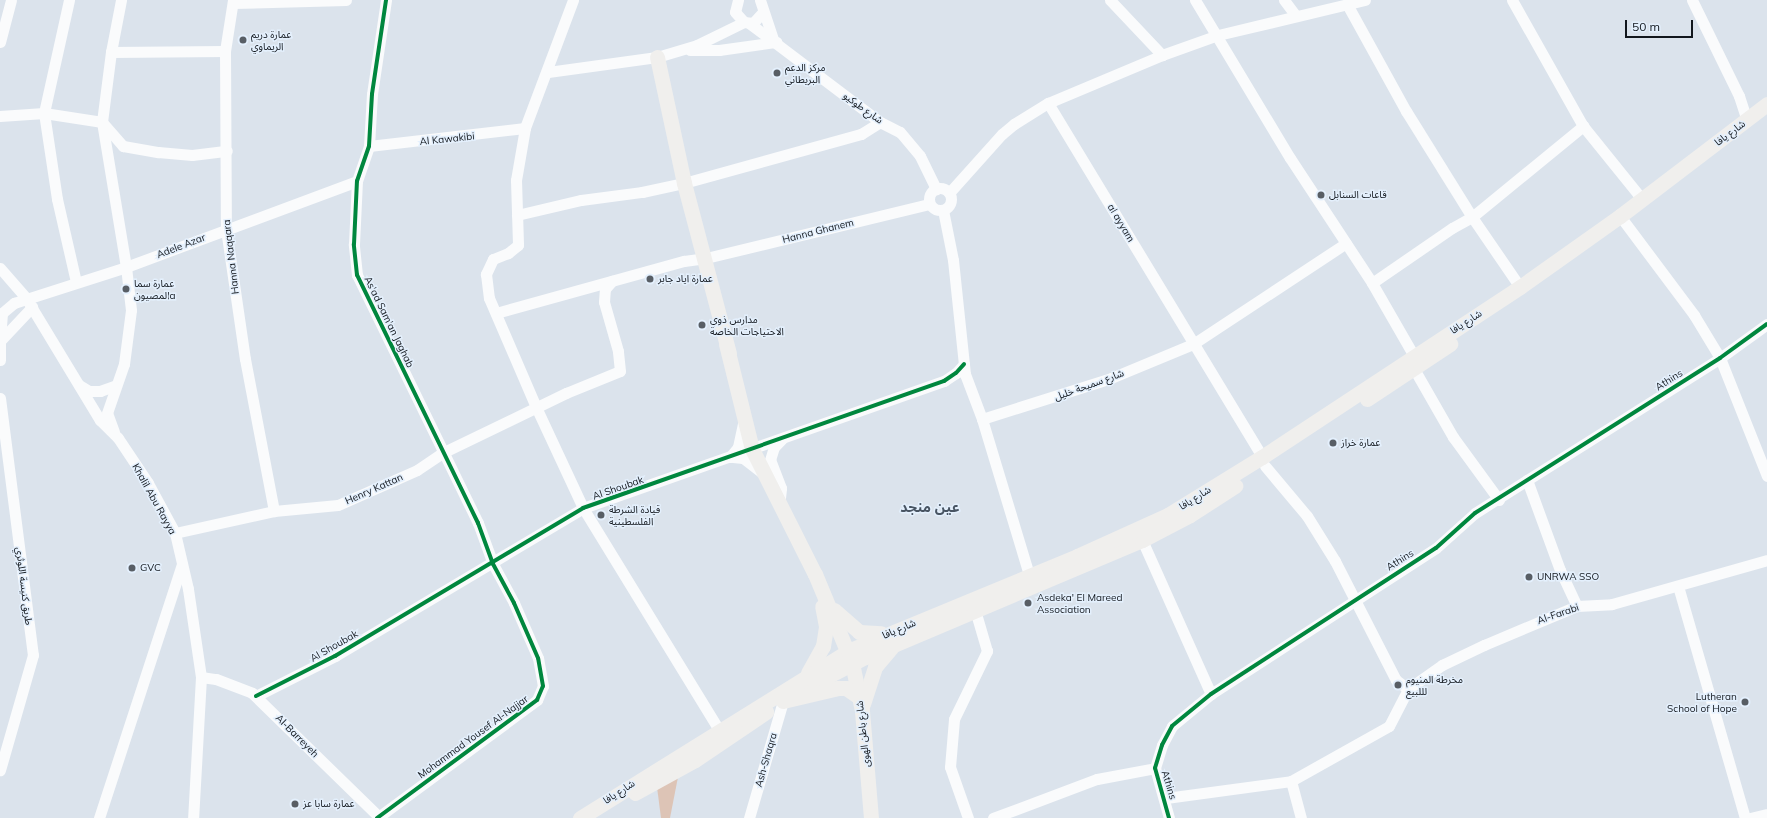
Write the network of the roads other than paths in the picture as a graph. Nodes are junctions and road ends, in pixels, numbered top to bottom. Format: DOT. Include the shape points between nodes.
graph roads {
  1 [pos="10,0"];
  2 [pos="69,0"];
  3 [pos="121,0"];
  4 [pos="346,0"];
  5 [pos="386,0"];
  6 [pos="573,0"];
  7 [pos="1110,0"];
  8 [pos="1195,0"];
  9 [pos="1284,0"];
  10 [pos="1365,0"];
  11 [pos="1512,0"];
  12 [pos="1692,0"];
  13 [pos="233,2"];
  14 [pos="736,2"];
  15 [pos="763,5"];
  16 [pos="1348,6"];
  17 [pos="1296,16"];
  18 [pos="746,23"];
  19 [pos="720,32"];
  20 [pos="1218,35"];
  21 [pos="774,41"];
  22 [pos="0,42"];
  23 [pos="679,50"];
  24 [pos="226,51"];
  25 [pos="111,52"];
  26 [pos="1162,55"];
  27 [pos="657,57"];
  28 [pos="548,72"];
  29 [pos="1048,103"];
  30 [pos="1767,104"];
  31 [pos="44,113"];
  32 [pos="1767,114"];
  33 [pos="0,116"];
  34 [pos="1747,120"];
  35 [pos="102,122"];
  36 [pos="880,122"];
  37 [pos="1583,126"];
  38 [pos="525,128"];
  39 [pos="369,146"];
  40 [pos="227,151"];
  41 [pos="357,181"];
  42 [pos="684,183"];
  43 [pos="936,189"];
  44 [pos="949,193"];
  45 [pos="1642,199"];
  46 [pos="930,204"];
  47 [pos="943,210"];
  48 [pos="517,215"];
  49 [pos="1472,217"];
  50 [pos="1623,220"];
  51 [pos="226,229"];
  52 [pos="1346,243"];
  53 [pos="706,258"];
  54 [pos="126,267"];
  55 [pos="0,268"];
  56 [pos="612,281"];
  57 [pos="76,282"];
  58 [pos="1372,283"];
  59 [pos="1520,286"];
  60 [pos="29,303"];
  61 [pos="496,314"];
  62 [pos="1767,324"];
  63 [pos="0,340"];
  64 [pos="726,344"];
  65 [pos="1193,344"];
  66 [pos="1720,358"];
  67 [pos="0,360"];
  68 [pos="1414,362"];
  69 [pos="964,364"];
  70 [pos="944,381"];
  71 [pos="79,385"];
  72 [pos="114,386"];
  73 [pos="971,386"];
  74 [pos="0,398"];
  75 [pos="536,407"];
  76 [pos="743,418"];
  77 [pos="982,419"];
  78 [pos="114,435"];
  79 [pos="782,439"];
  80 [pos="756,448"];
  81 [pos="444,452"];
  82 [pos="730,457"];
  83 [pos="1264,461"];
  84 [pos="1767,476"];
  85 [pos="766,477"];
  86 [pos="1527,480"];
  87 [pos="780,498"];
  88 [pos="1499,500"];
  89 [pos="583,508"];
  90 [pos="274,511"];
  91 [pos="787,517"];
  92 [pos="175,533"];
  93 [pos="1142,540"];
  94 [pos="1767,560"];
  95 [pos="182,563"];
  96 [pos="493,564"];
  97 [pos="815,574"];
  98 [pos="1029,575"];
  99 [pos="1678,586"];
  100 [pos="1355,602"];
  101 [pos="828,605"];
  102 [pos="1577,606"];
  103 [pos="975,610"];
  104 [pos="893,638"];
  105 [pos="850,657"];
  106 [pos="201,677"];
  107 [pos="804,678"];
  108 [pos="1408,689"];
  109 [pos="1211,694"];
  110 [pos="256,696"];
  111 [pos="783,701"];
  112 [pos="861,704"];
  113 [pos="718,730"];
  114 [pos="1156,768"];
  115 [pos="0,770"];
  116 [pos="1291,781"];
  117 [pos="1166,798"];
  118 [pos="1767,814"];
  119 [pos="378,817"];
  120 [pos="99,818"];
  121 [pos="193,818"];
  122 [pos="580,818"];
  123 [pos="595,818"];
  124 [pos="749,818"];
  125 [pos="871,818"];
  126 [pos="968,818"];
  127 [pos="993,818"];
  128 [pos="1169,818"];
  129 [pos="1301,818"];
  130 [pos="1745,818"];
  131 [pos="1750,818"];
  1 -- 22 [label="street"];
  2 -- 31 [label="street"];
  3 -- 25 [label="street"];
  4 -- 13 [label="street"];
  5 -- 39 [label="street, As'ad Sam'an Jaghab" via="372,94"];
  6 -- 28 [label="street"];
  7 -- 26 [label="street"];
  8 -- 20 [label="street"];
  9 -- 17 [label="street"];
  10 -- 16 [label="street"];
  11 -- 37 [label="street"];
  12 -- 34 [label="street" via="1739,96"];
  13 -- 24 [label="street, Hanna Naqqara"];
  14 -- 18 [label="street" via="736,16"];
  14 -- 19 [label="street"];
  15 -- 18 [label="street" via="757,20"];
  15 -- 21 [label="street"];
  16 -- 17 [label="street"];
  16 -- 49 [label="street" via="1406,111"];
  17 -- 20 [label="street"];
  18 -- 19 [label="street"];
  18 -- 21 [label="street, شارع طوكيو"];
  19 -- 23 [label="street" via="710,40"];
  20 -- 26 [label="street"];
  20 -- 52 [label="street" via="1290,158"];
  21 -- 23 [label="street" via="719,50"];
  21 -- 36 [label="street, شارع طوكيو"];
  23 -- 27 [label="street"];
  24 -- 25 [label="street"];
  24 -- 40 [label="street, Hanna Naqqara"];
  25 -- 35 [label="street"];
  26 -- 29 [label="street"];
  27 -- 28 [label="street"];
  27 -- 42 [label="main road"];
  28 -- 38 [label="street"];
  29 -- 44 [label="street" via="1002,134"];
  29 -- 65 [label="street, al ayyam"];
  30 -- 34 [label="main road, شارع يافا"];
  31 -- 33 [label="street"];
  31 -- 35 [label="street"];
  31 -- 57 [label="street" via="57,199"];
  32 -- 50 [label="main road, شارع يافا"];
  34 -- 45 [label="main road, شارع يافا"];
  35 -- 40 [label="street" via="123,146 192,155"];
  35 -- 54 [label="street"];
  36 -- 42 [label="street" via="861,134"];
  36 -- 43 [label="street, شارع طوكيو" via="900,132 911,142"];
  37 -- 45 [label="street"];
  37 -- 49 [label="street"];
  38 -- 39 [label="street, Al Kawakibi"];
  38 -- 48 [label="street" via="516,180"];
  39 -- 41 [label="street, As'ad Sam'an Jaghab"];
  40 -- 51 [label="street, Hanna Naqqara"];
  41 -- 51 [label="street, Adele Azar"];
  41 -- 81 [label="street, As'ad Sam'an Jaghab" via="354,244 357,275"];
  42 -- 48 [label="street" via="642,192 581,200"];
  42 -- 53 [label="main road"];
  43 -- 44 [label="street" via="943,189"];
  43 -- 46 [label="street" via="929,197"];
  44 -- 47 [label="street" via="950,203"];
  45 -- 50 [label="main road, شارع يافا"];
  46 -- 47 [label="street" via="936,209"];
  46 -- 53 [label="street, Hanna Ghanem"];
  47 -- 69 [label="street" via="953,260"];
  48 -- 61 [label="street" via="518,245 508,253 493,259 486,274 489,298"];
  49 -- 58 [label="street"];
  49 -- 59 [label="street"];
  50 -- 59 [label="main road, شارع يافا"];
  50 -- 66 [label="street" via="1694,315"];
  50 -- 68 [label="main road, شارع يافا"];
  51 -- 54 [label="street, Adele Azar"];
  51 -- 90 [label="street, Hanna Naqqara" via="245,359"];
  52 -- 58 [label="street"];
  52 -- 65 [label="street, شارع سميحة خليل"];
  53 -- 56 [label="street, Hanna Ghanem" via="684,261"];
  53 -- 64 [label="main road"];
  54 -- 57 [label="street, Adele Azar"];
  54 -- 72 [label="street" via="131,310 124,364"];
  55 -- 60 [label="street, Khalil Abu Rayya"];
  56 -- 61 [label="street, Hanna Ghanem"];
  56 -- 75 [label="street, Henry Kattan" via="605,289 604,302 618,351 620,371"];
  57 -- 60 [label="street, Adele Azar"];
  58 -- 68 [label="street"];
  59 -- 68 [label="main road, شارع يافا"];
  60 -- 63 [label="street"];
  60 -- 63 [label="street, Adele Azar" via="14,303 2,313"];
  60 -- 71 [label="street, Khalil Abu Rayya"];
  61 -- 75 [label="street"];
  62 -- 66 [label="street, Athins"];
  63 -- 67 [label="street"];
  64 -- 76 [label="main road"];
  64 -- 80 [label="main road"];
  65 -- 77 [label="street, شارع سميحة خليل" via="1111,378"];
  65 -- 83 [label="street, al ayyam"];
  66 -- 84 [label="street"];
  66 -- 86 [label="street, Athins"];
  68 -- 83 [label="main road, شارع يافا"];
  68 -- 88 [label="street" via="1453,437"];
  69 -- 70 [label="street, Al Shoubak" via="956,374"];
  69 -- 73 [label="street" via="965,374"];
  70 -- 73 [label="street, Al Shoubak" via="956,380"];
  70 -- 79 [label="street, Al Shoubak"];
  71 -- 72 [label="street" via="88,390 100,391"];
  71 -- 78 [label="street, Khalil Abu Rayya" via="100,420"];
  72 -- 78 [label="street" via="107,413"];
  73 -- 77 [label="street"];
  74 -- 115 [label="street, طريق كنيسة اللوثري" via="34,655"];
  75 -- 81 [label="street, Henry Kattan"];
  75 -- 89 [label="street"];
  76 -- 80 [label="main road"];
  76 -- 82 [label="street" via="738,447"];
  77 -- 98 [label="street"];
  78 -- 92 [label="street, Khalil Abu Rayya" via="148,483"];
  79 -- 80 [label="street, Al Shoubak"];
  79 -- 87 [label="street" via="774,447 770,460 782,488"];
  80 -- 82 [label="street, Al Shoubak"];
  80 -- 85 [label="main road"];
  80 -- 87 [label="main road"];
  81 -- 90 [label="street, Henry Kattan" via="417,470 338,505"];
  81 -- 96 [label="street, As'ad Sam'an Jaghab" via="478,523"];
  82 -- 85 [label="street" via="743,458"];
  82 -- 89 [label="street, Al Shoubak"];
  83 -- 93 [label="main road, شارع يافا" via="1190,515"];
  83 -- 98 [label="main road, شارع يافا" via="1168,515"];
  83 -- 100 [label="street, al ayyam" via="1307,516 1335,561"];
  85 -- 91 [label="main road"];
  86 -- 88 [label="street, Athins"];
  86 -- 102 [label="street" via="1560,570"];
  87 -- 91 [label="main road"];
  88 -- 100 [label="street, Athins" via="1475,513 1436,548 1390,576"];
  89 -- 96 [label="street, Al Shoubak"];
  89 -- 113 [label="street"];
  90 -- 92 [label="street, Henry Kattan"];
  91 -- 97 [label="main road"];
  92 -- 95 [label="street, Khalil Abu Rayya"];
  93 -- 103 [label="main road, شارع يافا"];
  93 -- 109 [label="street"];
  94 -- 99 [label="street, Al-Farabi"];
  95 -- 106 [label="street, Khalil Abu Rayya"];
  95 -- 120 [label="street"];
  96 -- 110 [label="street, Al Shoubak" via="452,585 335,656"];
  96 -- 119 [label="street, Mohammad Yousef Al-Najjar" via="514,603 538,658 543,686 537,700"];
  97 -- 101 [label="main road, شارع باطن الهوى"];
  97 -- 107 [label="main road" via="826,626 825,636 820,655"];
  98 -- 104 [label="main road, شارع يافا"];
  99 -- 102 [label="street, Al-Farabi" via="1612,604"];
  99 -- 130 [label="street"];
  100 -- 108 [label="street, al ayyam" via="1396,680"];
  100 -- 109 [label="street, Athins"];
  101 -- 104 [label="main road" via="859,632"];
  101 -- 105 [label="main road, شارع باطن الهوى"];
  102 -- 108 [label="street, Al-Farabi" via="1442,665"];
  103 -- 104 [label="main road, شارع يافا"];
  103 -- 126 [label="street" via="987,651 954,719 950,767"];
  104 -- 105 [label="main road, شارع يافا"];
  104 -- 112 [label="main road" via="875,667"];
  105 -- 107 [label="main road, شارع يافا"];
  105 -- 111 [label="main road, شارع يافا"];
  105 -- 112 [label="main road, شارع باطن الهوى"];
  106 -- 110 [label="street, Al-Barreyeh" via="216,679"];
  106 -- 121 [label="street, Khalil Abu Rayya"];
  107 -- 113 [label="main road, شارع يافا"];
  108 -- 116 [label="street" via="1389,726"];
  109 -- 114 [label="street, Athins" via="1172,726 1162,745"];
  110 -- 119 [label="street, Al-Barreyeh"];
  111 -- 112 [label="main road" via="846,688"];
  111 -- 123 [label="main road, شارع يافا" via="695,760"];
  111 -- 124 [label="street, Ash-Shaqra"];
  112 -- 125 [label="main road, شارع باطن الهوى"];
  113 -- 122 [label="main road, شارع يافا"];
  114 -- 117 [label="street, Athins"];
  114 -- 127 [label="street" via="1097,779"];
  116 -- 117 [label="street"];
  116 -- 129 [label="street"];
  117 -- 128 [label="street, Athins"];
  118 -- 131 [label="street"];
}
